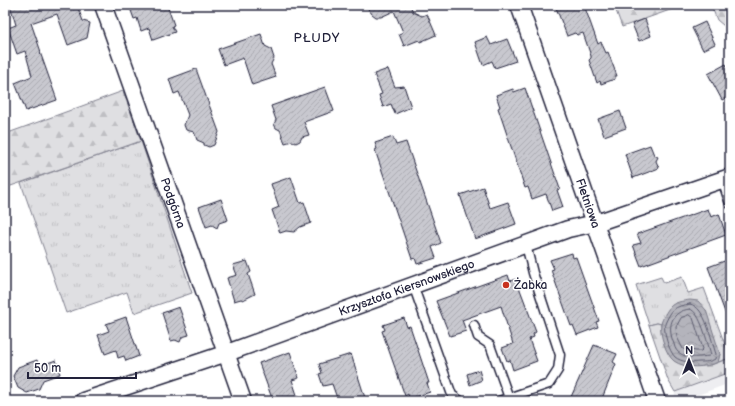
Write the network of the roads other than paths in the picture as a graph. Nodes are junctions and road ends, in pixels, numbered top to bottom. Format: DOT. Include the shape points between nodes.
graph roads {
  1 [pos="104,5"];
  2 [pos="519,5"];
  3 [pos="726,179"];
  4 [pos="730,204"];
  5 [pos="596,223"];
  6 [pos="526,245"];
  7 [pos="413,285"];
  8 [pos="474,325"];
  9 [pos="227,353"];
  10 [pos="509,398"];
  11 [pos="83,401"];
  12 [pos="243,401"];
  13 [pos="461,401"];
  14 [pos="499,401"];
  15 [pos="657,401"];
  1 -- 9 [label="street, Podgórna"];
  2 -- 5 [label="street, Fletniowa"];
  3 -- 4 [label="lane"];
  3 -- 5 [label="street, Krzysztofa Kiersnowskiego"];
  5 -- 6 [label="street, Krzysztofa Kiersnowskiego" via="568,229"];
  5 -- 15 [label="street, Fletniowa"];
  6 -- 7 [label="street, Krzysztofa Kiersnowskiego"];
  6 -- 10 [label="lane" via="560,355 558,370 549,384"];
  7 -- 9 [label="street, Krzysztofa Kiersnowskiego"];
  7 -- 13 [label="lane" via="452,395"];
  8 -- 10 [label="lane" via="478,337 490,345"];
  9 -- 11 [label="street, Krzysztofa Kiersnowskiego"];
  9 -- 12 [label="street, Podgórna"];
  10 -- 14 [label="lane"];
}
